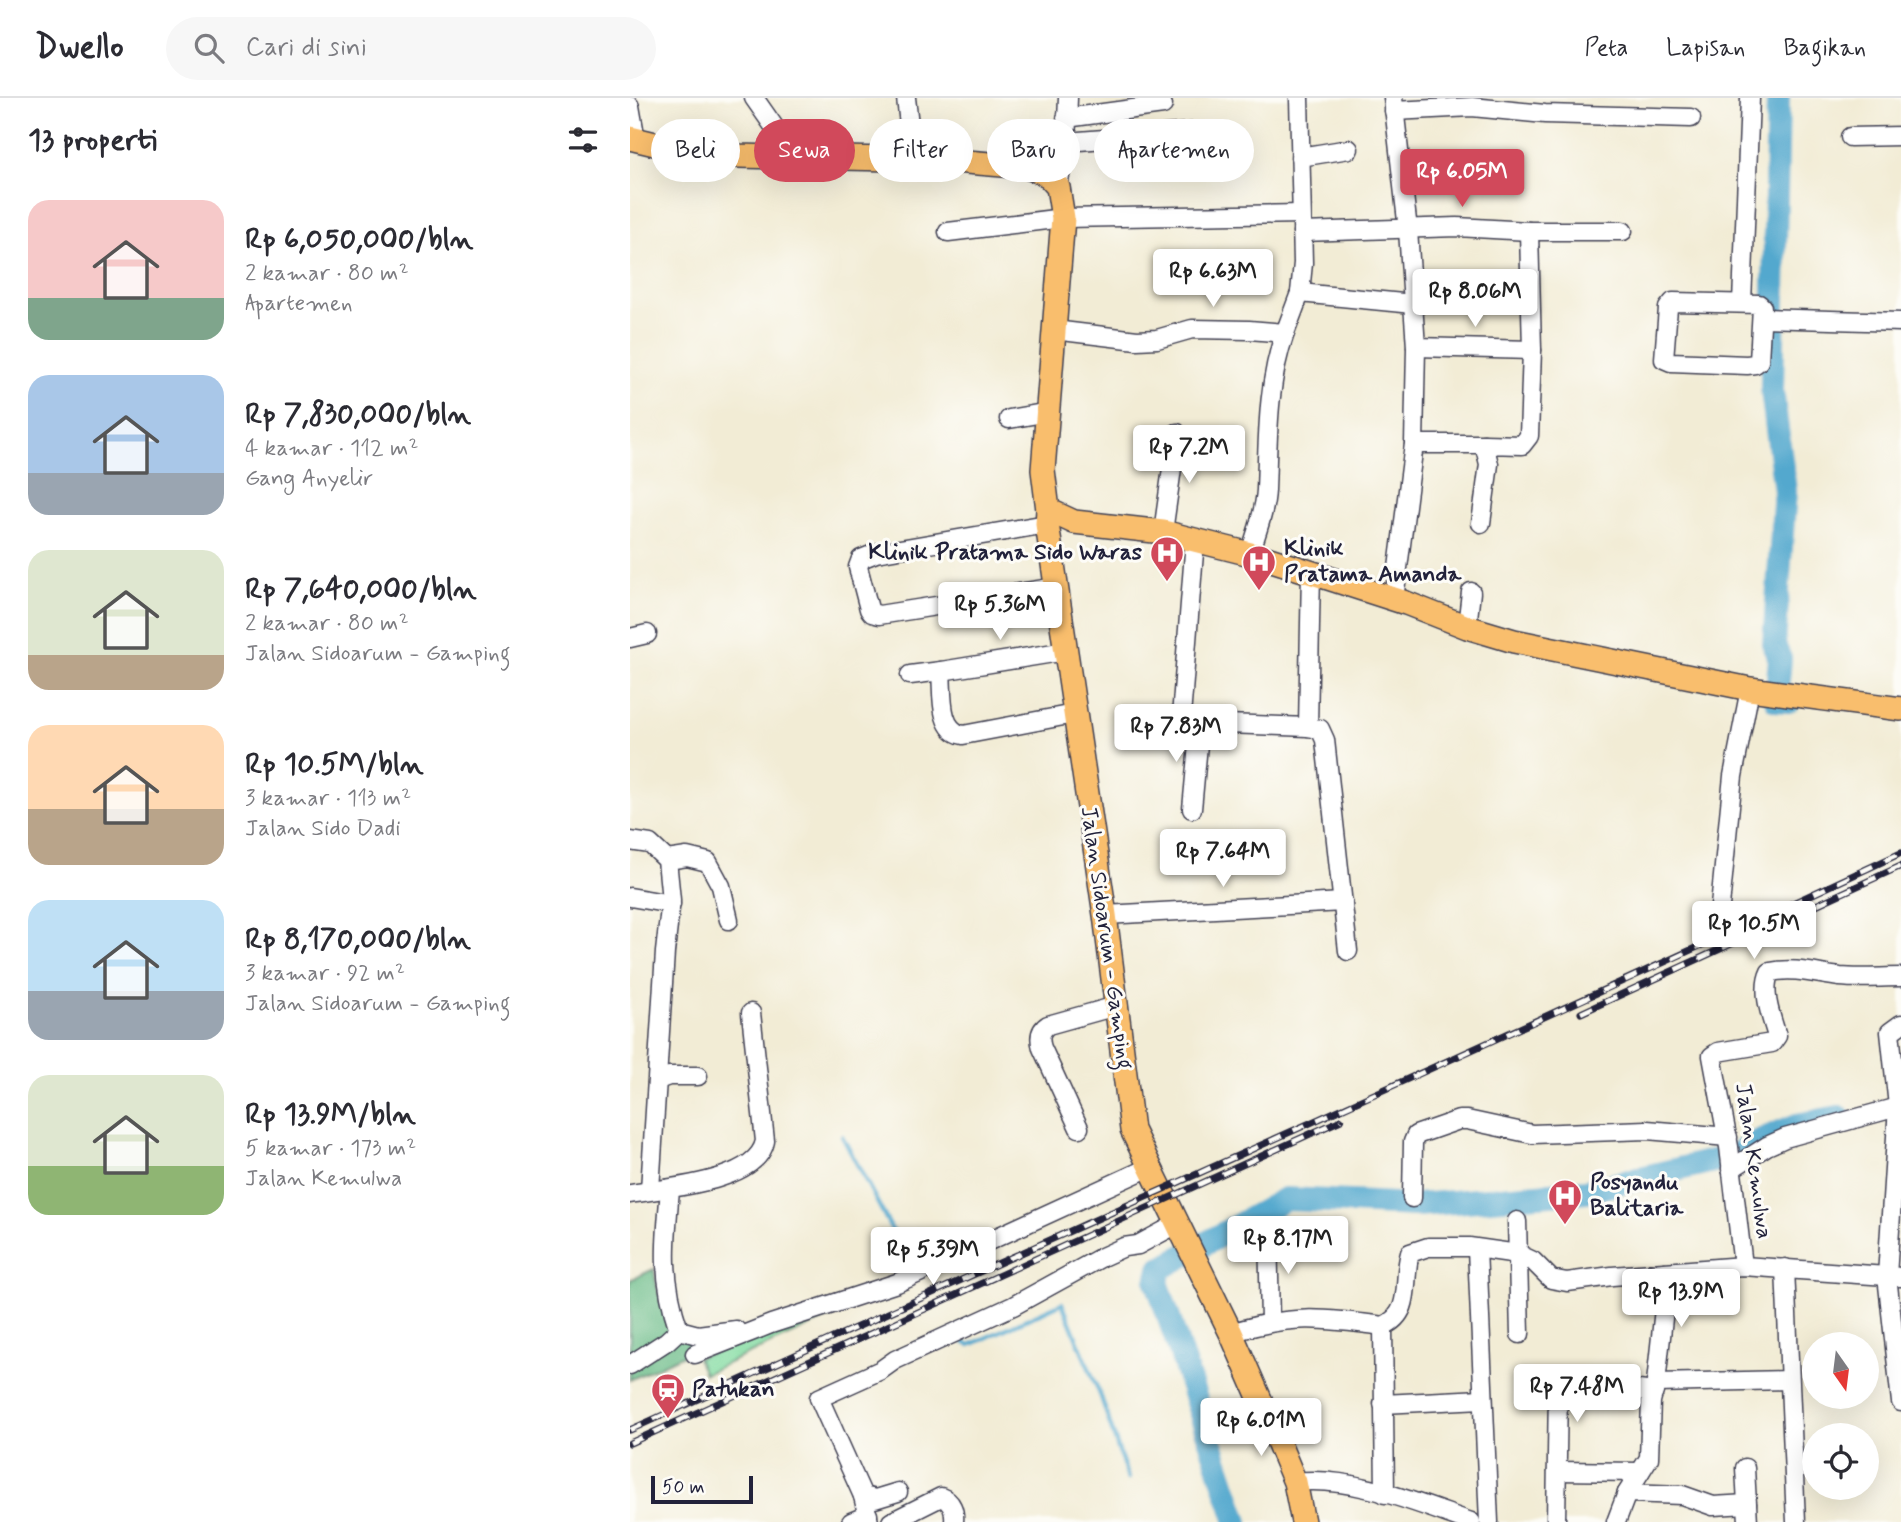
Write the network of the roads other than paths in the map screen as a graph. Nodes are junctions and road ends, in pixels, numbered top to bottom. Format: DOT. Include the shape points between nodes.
graph roads {
  1 [pos="754,98"];
  2 [pos="905,98"];
  3 [pos="1068,98"];
  4 [pos="1299,98"];
  5 [pos="1750,98"];
  6 [pos="1163,105"];
  7 [pos="1394,105"];
  8 [pos="630,106"];
  9 [pos="1066,118"];
  10 [pos="1691,118"];
  11 [pos="769,119"];
  12 [pos="908,119"];
  13 [pos="1901,136"];
  14 [pos="1850,138"];
  15 [pos="633,139"];
  16 [pos="1349,149"];
  17 [pos="754,157"];
  18 [pos="1300,157"];
  19 [pos="973,164"];
  20 [pos="1059,182"];
  21 [pos="1058,187"];
  22 [pos="1063,218"];
  23 [pos="1302,223"];
  24 [pos="1408,230"];
  25 [pos="1529,231"];
  26 [pos="1623,231"];
  27 [pos="948,232"];
  28 [pos="1300,293"];
  29 [pos="1742,303"];
  30 [pos="1413,304"];
  31 [pos="1769,318"];
  32 [pos="1901,322"];
  33 [pos="1054,330"];
  34 [pos="1285,333"];
  35 [pos="1416,346"];
  36 [pos="1532,350"];
  37 [pos="1049,412"];
  38 [pos="1009,419"];
  39 [pos="1177,433"];
  40 [pos="1414,444"];
  41 [pos="1484,444"];
  42 [pos="1049,523"];
  43 [pos="1481,523"];
  44 [pos="1163,532"];
  45 [pos="1195,540"];
  46 [pos="1250,554"];
  47 [pos="1311,572"];
  48 [pos="1058,587"];
  49 [pos="1471,592"];
  50 [pos="1394,599"];
  51 [pos="1466,627"];
  52 [pos="1066,651"];
  53 [pos="941,671"];
  54 [pos="910,675"];
  55 [pos="1769,691"];
  56 [pos="1901,709"];
  57 [pos="1074,714"];
  58 [pos="1200,723"];
  59 [pos="1307,727"];
  60 [pos="1192,809"];
  61 [pos="630,841"];
  62 [pos="667,860"];
  63 [pos="630,897"];
  64 [pos="1343,902"];
  65 [pos="671,904"];
  66 [pos="1720,906"];
  67 [pos="1105,915"];
  68 [pos="729,920"];
  69 [pos="1348,951"];
  70 [pos="1901,977"];
  71 [pos="1116,1006"];
  72 [pos="751,1013"];
  73 [pos="1901,1024"];
  74 [pos="698,1076"];
  75 [pos="657,1080"];
  76 [pos="1898,1104"];
  77 [pos="1079,1128"];
  78 [pos="1899,1139"];
  79 [pos="1728,1142"];
  80 [pos="1150,1167"];
  81 [pos="1731,1168"];
  82 [pos="1898,1184"];
  83 [pos="650,1190"];
  84 [pos="670,1190"];
  85 [pos="630,1194"];
  86 [pos="1412,1198"];
  87 [pos="1517,1221"];
  88 [pos="1268,1230"];
  89 [pos="1180,1231"];
  90 [pos="1477,1249"];
  91 [pos="1518,1254"];
  92 [pos="1743,1266"];
  93 [pos="1786,1268"];
  94 [pos="1664,1272"];
  95 [pos="1894,1276"];
  96 [pos="1270,1321"];
  97 [pos="1382,1326"];
  98 [pos="680,1329"];
  99 [pos="751,1332"];
  100 [pos="1231,1333"];
  101 [pos="1520,1334"];
  102 [pos="695,1354"];
  103 [pos="630,1365"];
  104 [pos="1789,1380"];
  105 [pos="1655,1388"];
  106 [pos="1482,1399"];
  107 [pos="1901,1402"];
  108 [pos="1383,1404"];
  109 [pos="1745,1468"];
  110 [pos="1557,1471"];
  111 [pos="1640,1472"];
  112 [pos="1295,1482"];
  113 [pos="898,1492"];
  114 [pos="1627,1493"];
  115 [pos="1385,1494"];
  116 [pos="863,1496"];
  117 [pos="1747,1503"];
  118 [pos="863,1520"];
  119 [pos="891,1522"];
  120 [pos="954,1522"];
  121 [pos="1303,1522"];
  122 [pos="1471,1522"];
  123 [pos="1489,1522"];
  124 [pos="1556,1522"];
  125 [pos="1616,1522"];
  126 [pos="1748,1522"];
  127 [pos="1796,1522"];
  1 -- 11 [label="street"];
  2 -- 12 [label="street"];
  3 -- 9 [label="street"];
  4 -- 18 [label="street"];
  5 -- 29 [label="street"];
  6 -- 9 [label="street"];
  7 -- 10 [label="street"];
  7 -- 24 [label="street"];
  8 -- 15 [label="street"];
  13 -- 14 [label="street"];
  15 -- 17 [label="main road" via="680,150"];
  16 -- 18 [label="street"];
  18 -- 23 [label="street"];
  19 -- 21 [label="main road" via="1027,167 1046,174"];
  20 -- 21 [label="street"];
  21 -- 22 [label="main road, Jalan Sidoarum - Gamping"];
  22 -- 23 [label="street"];
  22 -- 27 [label="street"];
  22 -- 33 [label="main road, Jalan Sidoarum - Gamping"];
  23 -- 24 [label="street"];
  23 -- 28 [label="street"];
  24 -- 25 [label="street"];
  24 -- 30 [label="street"];
  25 -- 26 [label="street"];
  25 -- 36 [label="street"];
  28 -- 30 [label="street"];
  28 -- 34 [label="street"];
  29 -- 31 [label="street" via="1759,304"];
  29 -- 31 [label="street" via="1670,304 1664,359 1755,364"];
  30 -- 35 [label="street"];
  31 -- 32 [label="street"];
  33 -- 34 [label="street" via="1137,340 1192,329"];
  33 -- 37 [label="main road, Jalan Sidoarum - Gamping"];
  34 -- 46 [label="street" via="1269,415 1266,492"];
  35 -- 36 [label="street"];
  35 -- 40 [label="street"];
  36 -- 41 [label="street" via="1528,439 1522,444"];
  37 -- 38 [label="street"];
  37 -- 42 [label="main road, Jalan Sidoarum - Gamping" via="1043,471"];
  39 -- 44 [label="street"];
  40 -- 41 [label="street"];
  40 -- 50 [label="street"];
  41 -- 43 [label="street" via="1489,464"];
  42 -- 44 [label="main road"];
  42 -- 48 [label="main road, Jalan Sidoarum - Gamping"];
  42 -- 48 [label="street" via="876,553 861,559 859,567 869,608 879,615"];
  44 -- 45 [label="main road"];
  45 -- 46 [label="main road"];
  45 -- 58 [label="street" via="1180,714"];
  46 -- 47 [label="main road"];
  47 -- 50 [label="main road"];
  47 -- 59 [label="street"];
  48 -- 52 [label="main road, Jalan Sidoarum - Gamping"];
  49 -- 51 [label="street"];
  50 -- 51 [label="main road"];
  51 -- 55 [label="main road" via="1549,649"];
  52 -- 53 [label="street"];
  52 -- 57 [label="main road, Jalan Sidoarum - Gamping"];
  53 -- 54 [label="street"];
  53 -- 57 [label="street" via="945,718 956,733"];
  55 -- 56 [label="main road"];
  55 -- 66 [label="street" via="1733,776"];
  57 -- 67 [label="main road, Jalan Sidoarum - Gamping"];
  58 -- 59 [label="street"];
  58 -- 60 [label="street"];
  59 -- 64 [label="street" via="1320,729 1325,740"];
  61 -- 62 [label="street" via="649,844"];
  62 -- 65 [label="street"];
  62 -- 68 [label="street" via="687,857 708,862 721,886"];
  63 -- 65 [label="street"];
  64 -- 67 [label="street"];
  64 -- 69 [label="street"];
  65 -- 75 [label="street"];
  67 -- 71 [label="main road, Jalan Sidoarum - Gamping"];
  70 -- 79 [label="street, Jalan Kemulwa" via="1770,972 1766,990 1777,1036 1772,1043 1714,1053"];
  71 -- 77 [label="street" via="1048,1025 1041,1034 1042,1048"];
  71 -- 80 [label="main road, Jalan Sidoarum - Gamping" via="1132,1130"];
  72 -- 84 [label="street" via="764,1149 753,1163 739,1170"];
  73 -- 76 [label="street" via="1889,1032"];
  74 -- 75 [label="street"];
  75 -- 83 [label="street"];
  76 -- 78 [label="street"];
  76 -- 81 [label="street" via="1786,1138"];
  78 -- 82 [label="street"];
  79 -- 81 [label="street, Jalan Kemulwa"];
  79 -- 86 [label="street" via="1647,1130 1532,1133 1459,1120 1416,1135"];
  80 -- 89 [label="main road, Jalan Sidoarum - Gamping"];
  80 -- 99 [label="street" via="897,1283"];
  81 -- 92 [label="street, Jalan Kemulwa"];
  82 -- 95 [label="street"];
  83 -- 84 [label="street"];
  83 -- 85 [label="street"];
  84 -- 98 [label="street" via="665,1264"];
  87 -- 91 [label="street"];
  88 -- 96 [label="street"];
  89 -- 100 [label="main road, Jalan Sidoarum - Gamping"];
  89 -- 116 [label="street" via="1102,1257 1013,1306 819,1398"];
  90 -- 91 [label="street"];
  90 -- 97 [label="street" via="1428,1247 1410,1254 1401,1311"];
  90 -- 106 [label="street"];
  91 -- 94 [label="street" via="1551,1279 1567,1282"];
  91 -- 101 [label="street"];
  92 -- 93 [label="street"];
  92 -- 94 [label="street"];
  93 -- 95 [label="street"];
  93 -- 104 [label="street"];
  94 -- 105 [label="street"];
  95 -- 107 [label="street" via="1895,1366"];
  96 -- 97 [label="street" via="1325,1318"];
  96 -- 100 [label="street"];
  97 -- 108 [label="street"];
  98 -- 99 [label="street" via="698,1335"];
  98 -- 103 [label="street"];
  99 -- 102 [label="street"];
  100 -- 112 [label="main road, Jalan Sidoarum - Gamping"];
  104 -- 105 [label="street"];
  104 -- 127 [label="street"];
  105 -- 110 [label="street" via="1561,1383"];
  105 -- 111 [label="street" via="1649,1458"];
  106 -- 108 [label="street"];
  106 -- 123 [label="street"];
  108 -- 115 [label="street"];
  109 -- 117 [label="street"];
  110 -- 111 [label="street"];
  110 -- 124 [label="street"];
  111 -- 114 [label="street"];
  112 -- 115 [label="street" via="1321,1481"];
  112 -- 121 [label="main road"];
  113 -- 116 [label="street" via="875,1499"];
  114 -- 117 [label="street" via="1682,1495 1713,1506"];
  114 -- 125 [label="street"];
  115 -- 122 [label="street"];
  116 -- 118 [label="street"];
  117 -- 126 [label="street"];
  119 -- 120 [label="street" via="941,1497 953,1507"];
}
